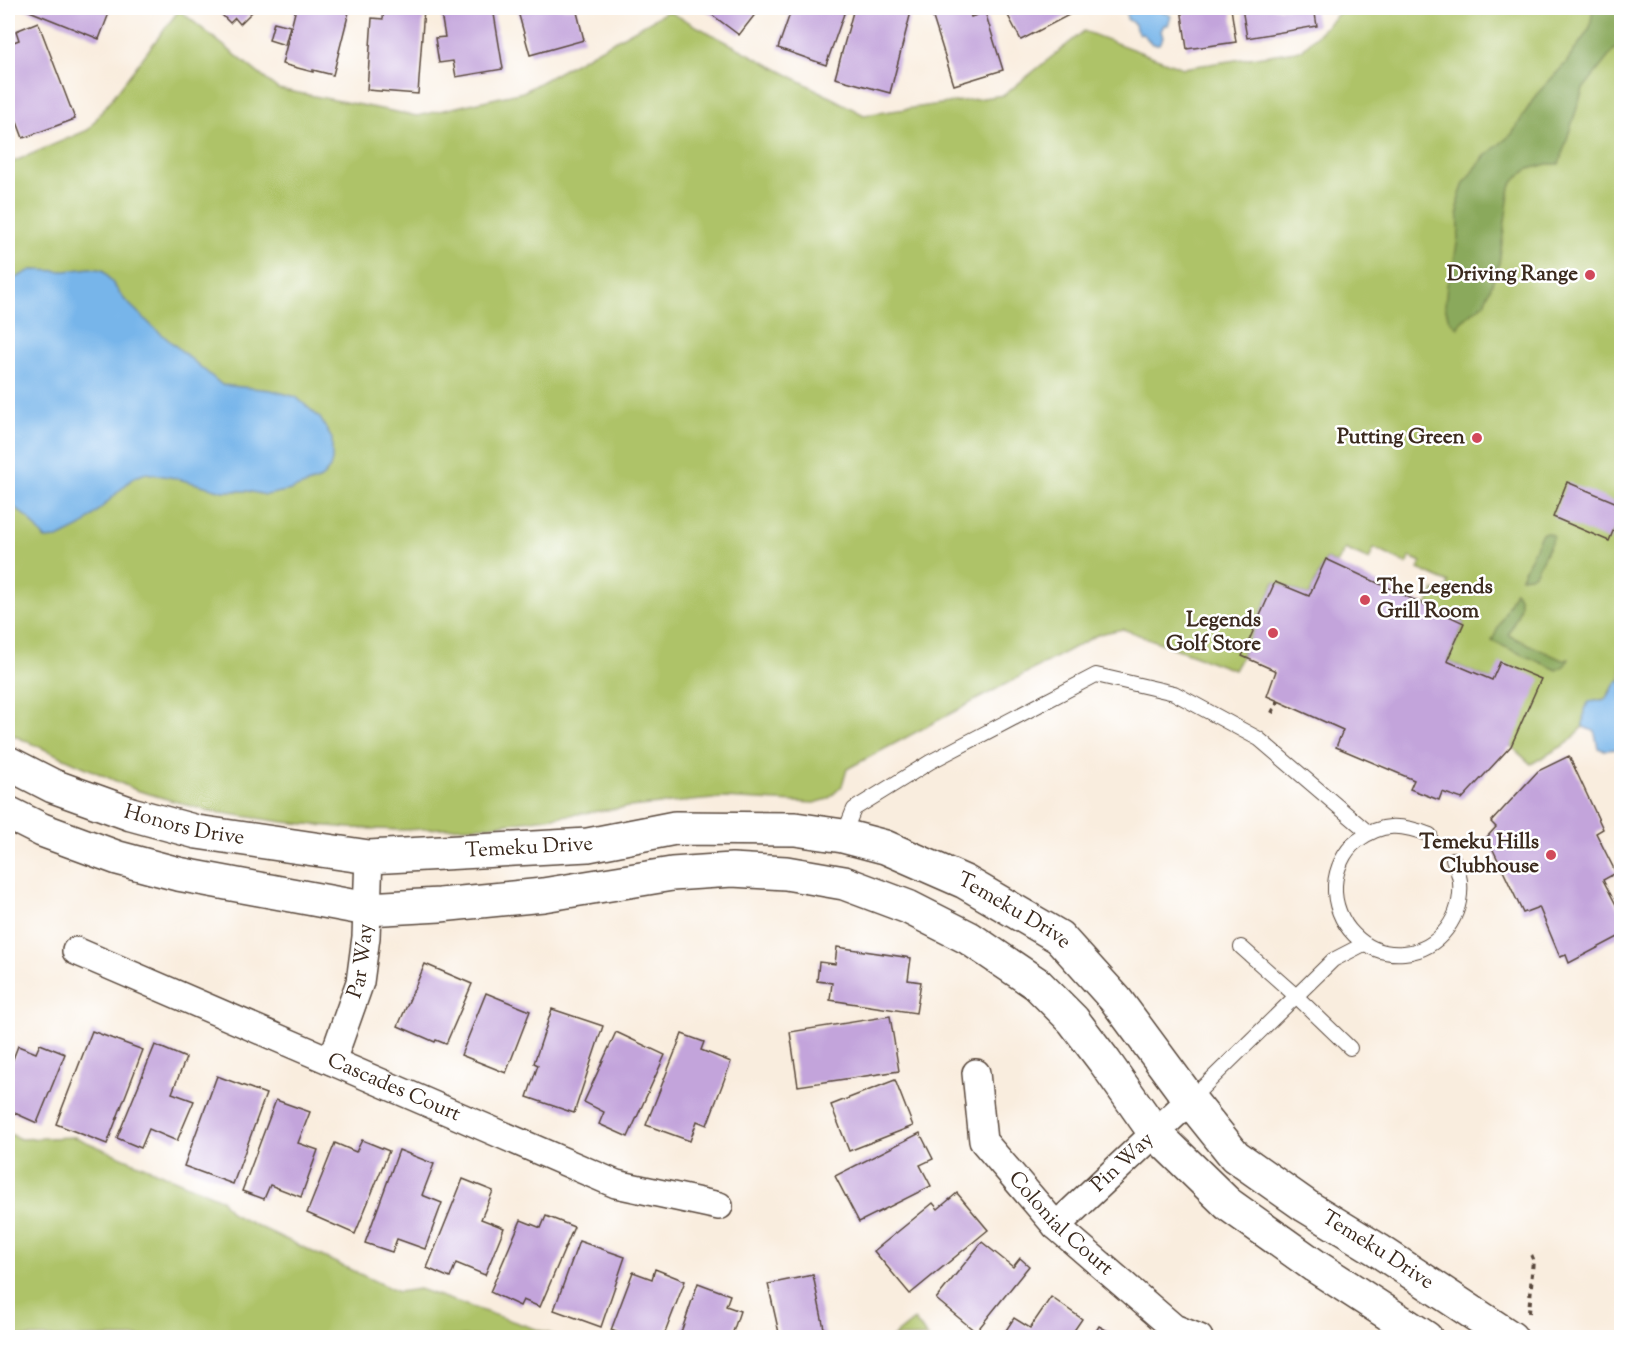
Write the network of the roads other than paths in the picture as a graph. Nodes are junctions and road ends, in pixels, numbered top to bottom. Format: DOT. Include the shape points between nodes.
graph roads {
  1 [pos="8,762"];
  2 [pos="8,813"];
  3 [pos="1369,833"];
  4 [pos="1430,835"];
  5 [pos="843,836"];
  6 [pos="369,857"];
  7 [pos="1453,859"];
  8 [pos="367,909"];
  9 [pos="1364,944"];
  10 [pos="1241,947"];
  11 [pos="75,951"];
  12 [pos="1296,996"];
  13 [pos="1350,1048"];
  14 [pos="332,1061"];
  15 [pos="976,1072"];
  16 [pos="1190,1100"];
  17 [pos="1155,1133"];
  18 [pos="719,1206"];
  19 [pos="1056,1226"];
  20 [pos="1520,1326"];
  21 [pos="1199,1338"];
  22 [pos="1426,1338"];
  1 -- 6 [label="street, Honors Drive" via="53,786 196,832"];
  2 -- 8 [label="street" via="118,858 178,874"];
  3 -- 4 [label="lane" via="1389,826 1411,827"];
  3 -- 5 [label="lane" via="1258,739 1174,693 1096,675 930,762 854,809"];
  3 -- 9 [label="lane" via="1342,859 1334,897 1350,932"];
  5 -- 6 [label="street, Temeku Drive" via="795,829 675,828 588,845"];
  5 -- 16 [label="street, Temeku Drive" via="885,847 965,882 1059,937 1116,1000"];
  6 -- 8 [label="street, Par Way"];
  7 -- 9 [label="lane" via="1460,879 1460,900 1454,920 1441,936 1424,948 1404,953 1384,952"];
  8 -- 14 [label="street, Par Way" via="360,982"];
  8 -- 17 [label="street, Temeku Drive" via="543,895 672,874 732,870 786,873 844,883 908,907 969,938 1037,984 1072,1020"];
  9 -- 12 [label="lane" via="1333,960"];
  10 -- 12 [label="lane"];
  11 -- 14 [label="street, Cascades Court"];
  12 -- 13 [label="lane"];
  12 -- 16 [label="lane"];
  14 -- 18 [label="street, Cascades Court" via="616,1184"];
  15 -- 19 [label="street, Colonial Court" via="983,1141"];
  16 -- 17 [label="street, Pin Way"];
  16 -- 20 [label="street, Temeku Drive" via="1235,1156 1305,1206"];
  17 -- 19 [label="street, Pin Way"];
  17 -- 22 [label="street, Temeku Drive" via="1228,1204"];
  19 -- 21 [label="street, Colonial Court" via="1174,1328"];
}
